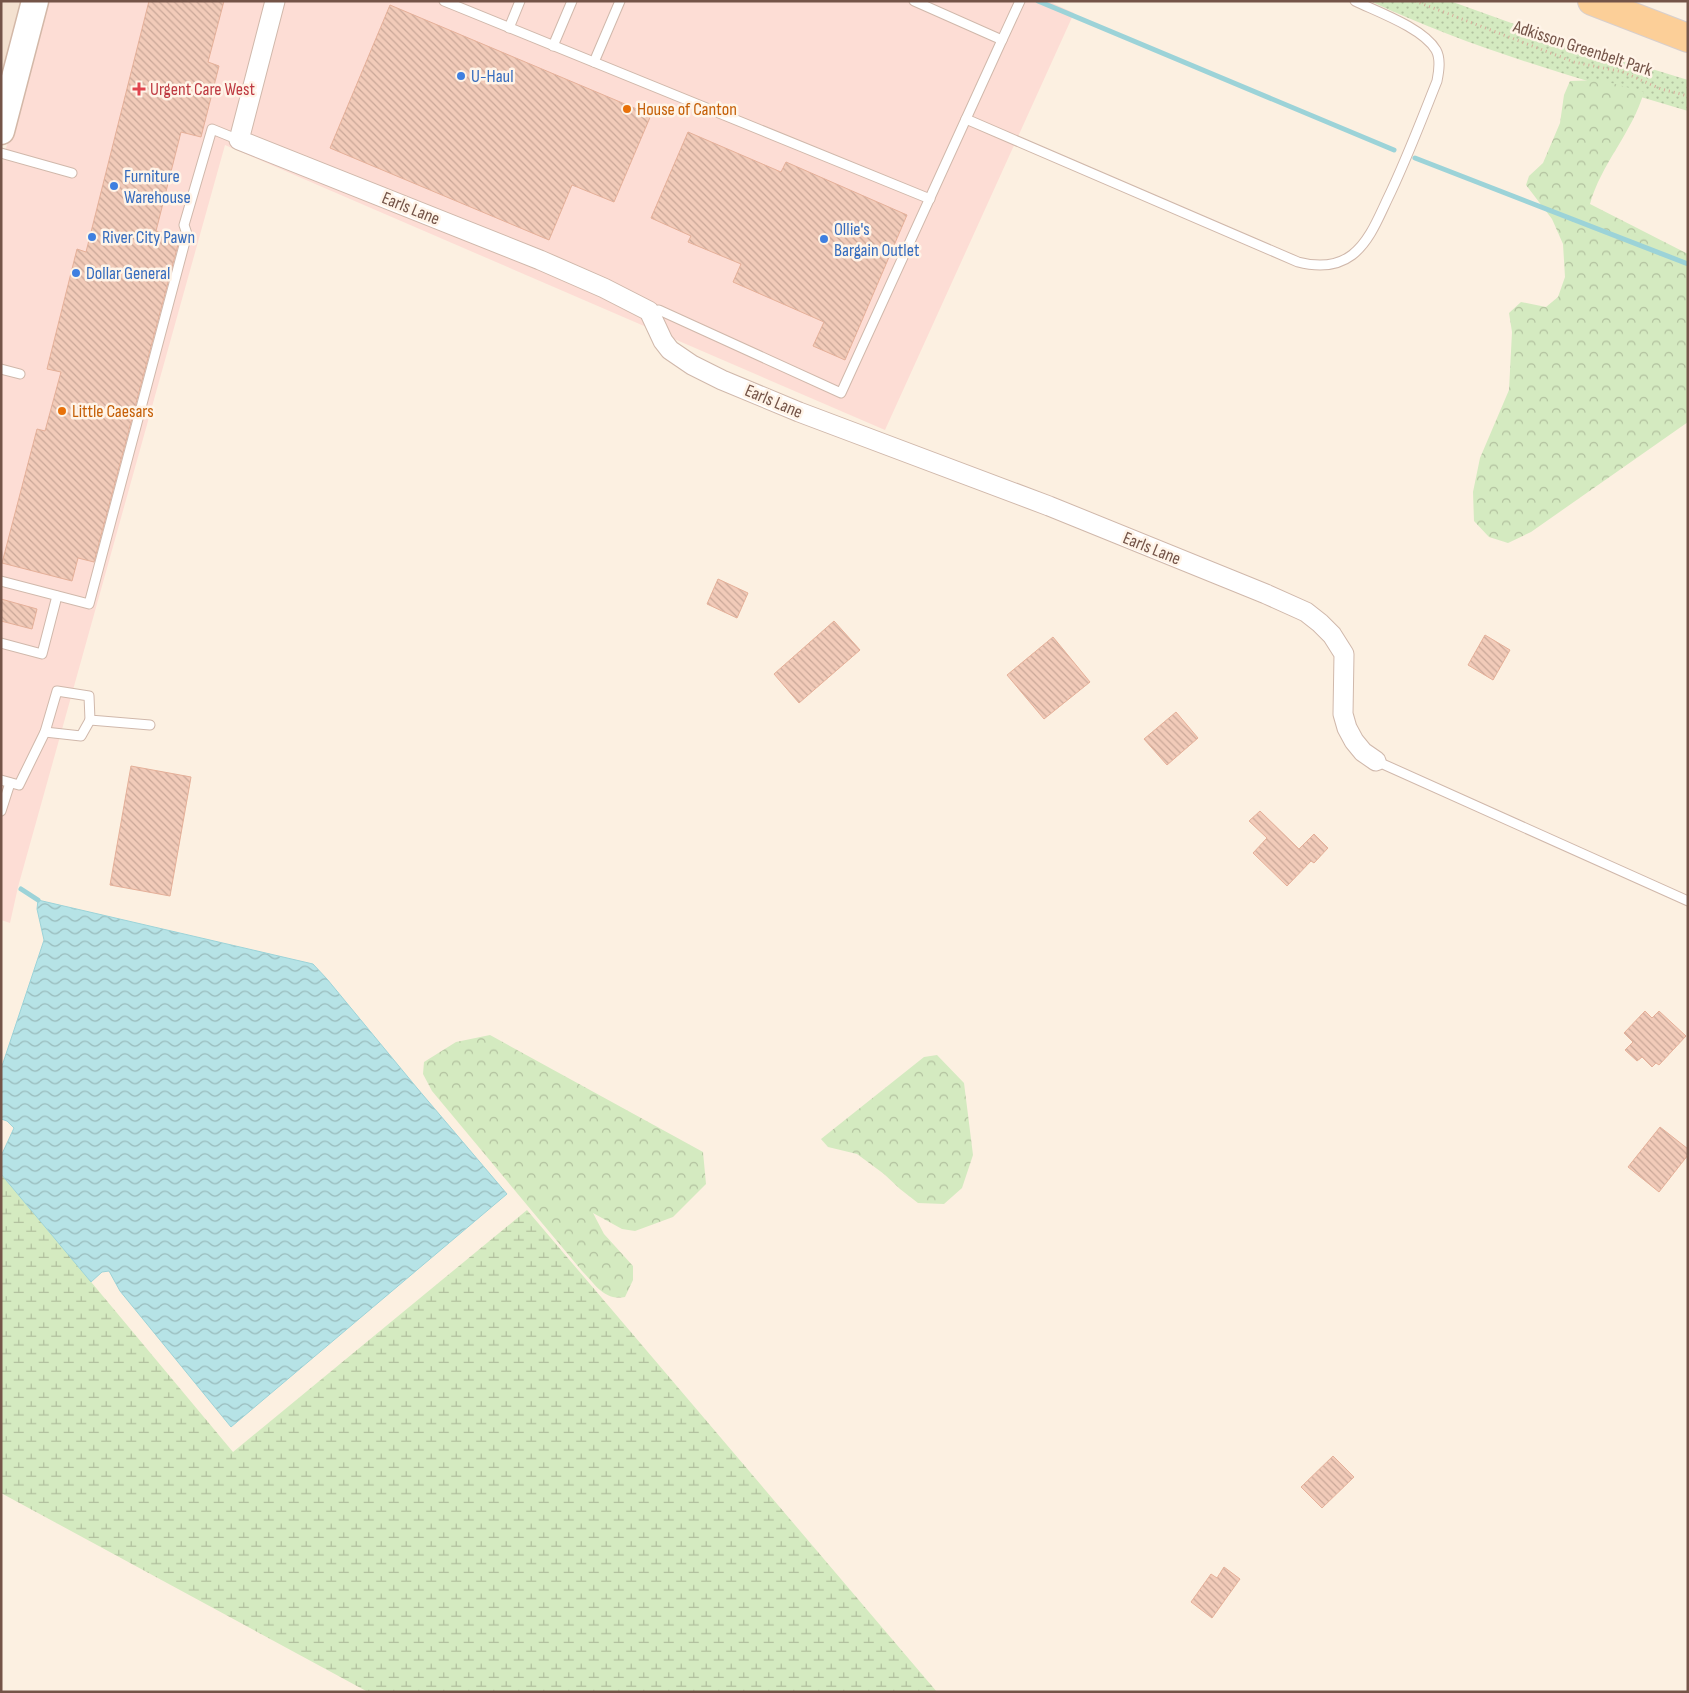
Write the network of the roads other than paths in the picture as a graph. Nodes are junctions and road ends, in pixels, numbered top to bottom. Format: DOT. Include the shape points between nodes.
graph roads {
  1 [pos="36,1"];
  2 [pos="274,1"];
  3 [pos="444,1"];
  4 [pos="520,1"];
  5 [pos="572,1"];
  6 [pos="620,1"];
  7 [pos="914,1"];
  8 [pos="1020,1"];
  9 [pos="1355,1"];
  10 [pos="1592,1"];
  11 [pos="466,5"];
  12 [pos="509,28"];
  13 [pos="1688,38"];
  14 [pos="1002,40"];
  15 [pos="553,46"];
  16 [pos="594,62"];
  17 [pos="966,119"];
  18 [pos="1,132"];
  19 [pos="239,140"];
  20 [pos="1,153"];
  21 [pos="72,173"];
  22 [pos="930,199"];
  23 [pos="649,311"];
  24 [pos="1,369"];
  25 [pos="20,374"];
  26 [pos="1,581"];
  27 [pos="57,596"];
  28 [pos="1,643"];
  29 [pos="90,720"];
  30 [pos="150,725"];
  31 [pos="45,732"];
  32 [pos="1376,761"];
  33 [pos="6,781"];
  34 [pos="1,811"];
  35 [pos="1688,901"];
  1 -- 18 [label="main road"];
  2 -- 19 [label="street"];
  3 -- 11 [label="lane"];
  4 -- 12 [label="lane"];
  5 -- 15 [label="lane"];
  6 -- 16 [label="lane"];
  7 -- 14 [label="lane"];
  8 -- 14 [label="lane"];
  9 -- 17 [label="lane" via="1412,29 1425,39 1436,50 1439,69 1403,166 1372,231 1353,254 1340,262 1325,266 1298,262"];
  10 -- 13 [label="main road"];
  11 -- 12 [label="lane"];
  12 -- 15 [label="lane"];
  14 -- 17 [label="lane"];
  15 -- 16 [label="lane"];
  16 -- 22 [label="lane"];
  17 -- 22 [label="lane"];
  19 -- 23 [label="street, Earls Lane" via="540,260"];
  19 -- 27 [label="lane" via="212,129 184,226 187,234 88,604"];
  20 -- 21 [label="lane"];
  22 -- 23 [label="lane" via="841,393 659,310"];
  23 -- 32 [label="street, Earls Lane" via="670,350 722,380 1049,506 1306,612 1332,635 1344,654 1343,714 1347,728 1363,752"];
  24 -- 25 [label="lane"];
  26 -- 27 [label="lane"];
  27 -- 28 [label="lane" via="42,654"];
  29 -- 30 [label="lane"];
  29 -- 31 [label="lane" via="81,736"];
  29 -- 31 [label="lane" via="89,696 56,691"];
  31 -- 33 [label="lane" via="19,785"];
  32 -- 35 [label="lane"];
  33 -- 34 [label="lane"];
}
